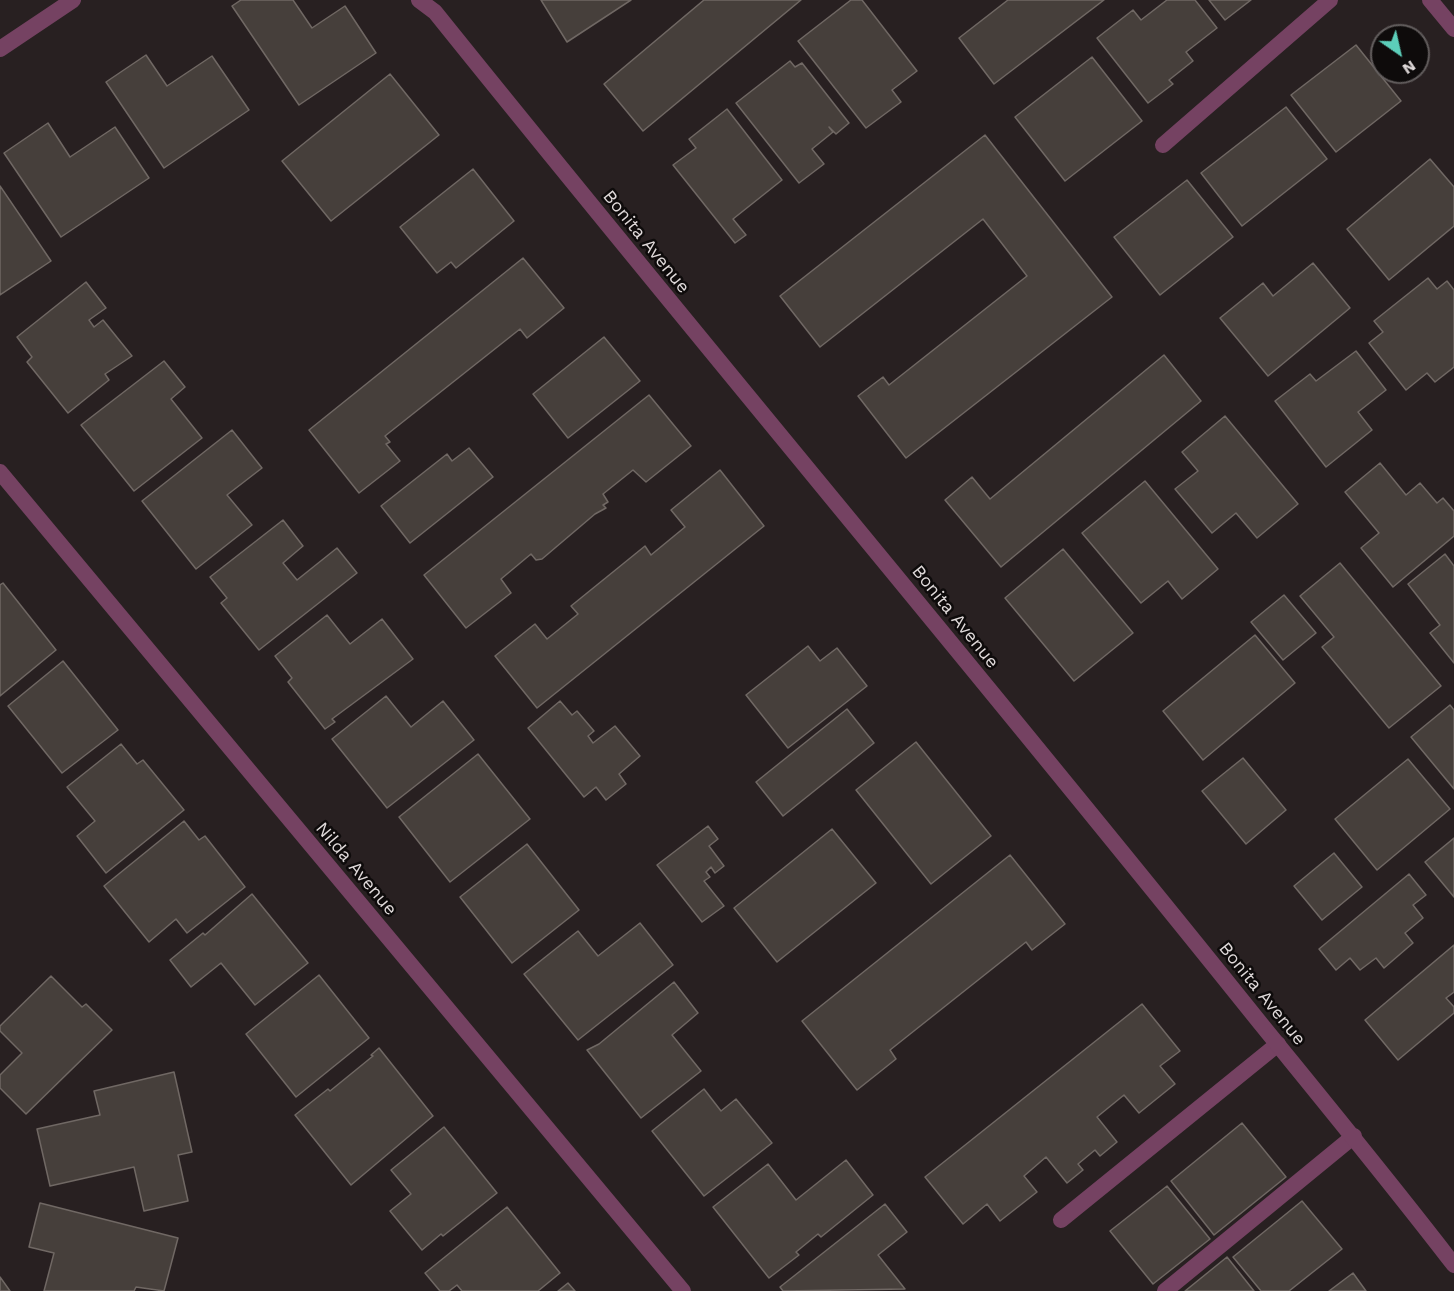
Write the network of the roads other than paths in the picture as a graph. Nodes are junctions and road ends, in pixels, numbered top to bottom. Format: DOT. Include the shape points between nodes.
graph roads {
  1 [pos="73,0"];
  2 [pos="419,0"];
  3 [pos="1330,0"];
  4 [pos="1430,0"];
  5 [pos="1454,29"];
  6 [pos="0,49"];
  7 [pos="1163,145"];
  8 [pos="0,472"];
  9 [pos="1278,1044"];
  10 [pos="1354,1136"];
  11 [pos="1061,1220"];
  12 [pos="1454,1265"];
  13 [pos="683,1291"];
  14 [pos="1165,1291"];
  1 -- 6 [label="street"];
  2 -- 9 [label="street, Bonita Avenue" via="435,12"];
  3 -- 7 [label="street"];
  4 -- 5 [label="street"];
  8 -- 13 [label="street, Nilda Avenue"];
  9 -- 10 [label="street, Bonita Avenue"];
  9 -- 11 [label="street"];
  10 -- 12 [label="street, Bonita Avenue"];
  10 -- 14 [label="street"];
}
